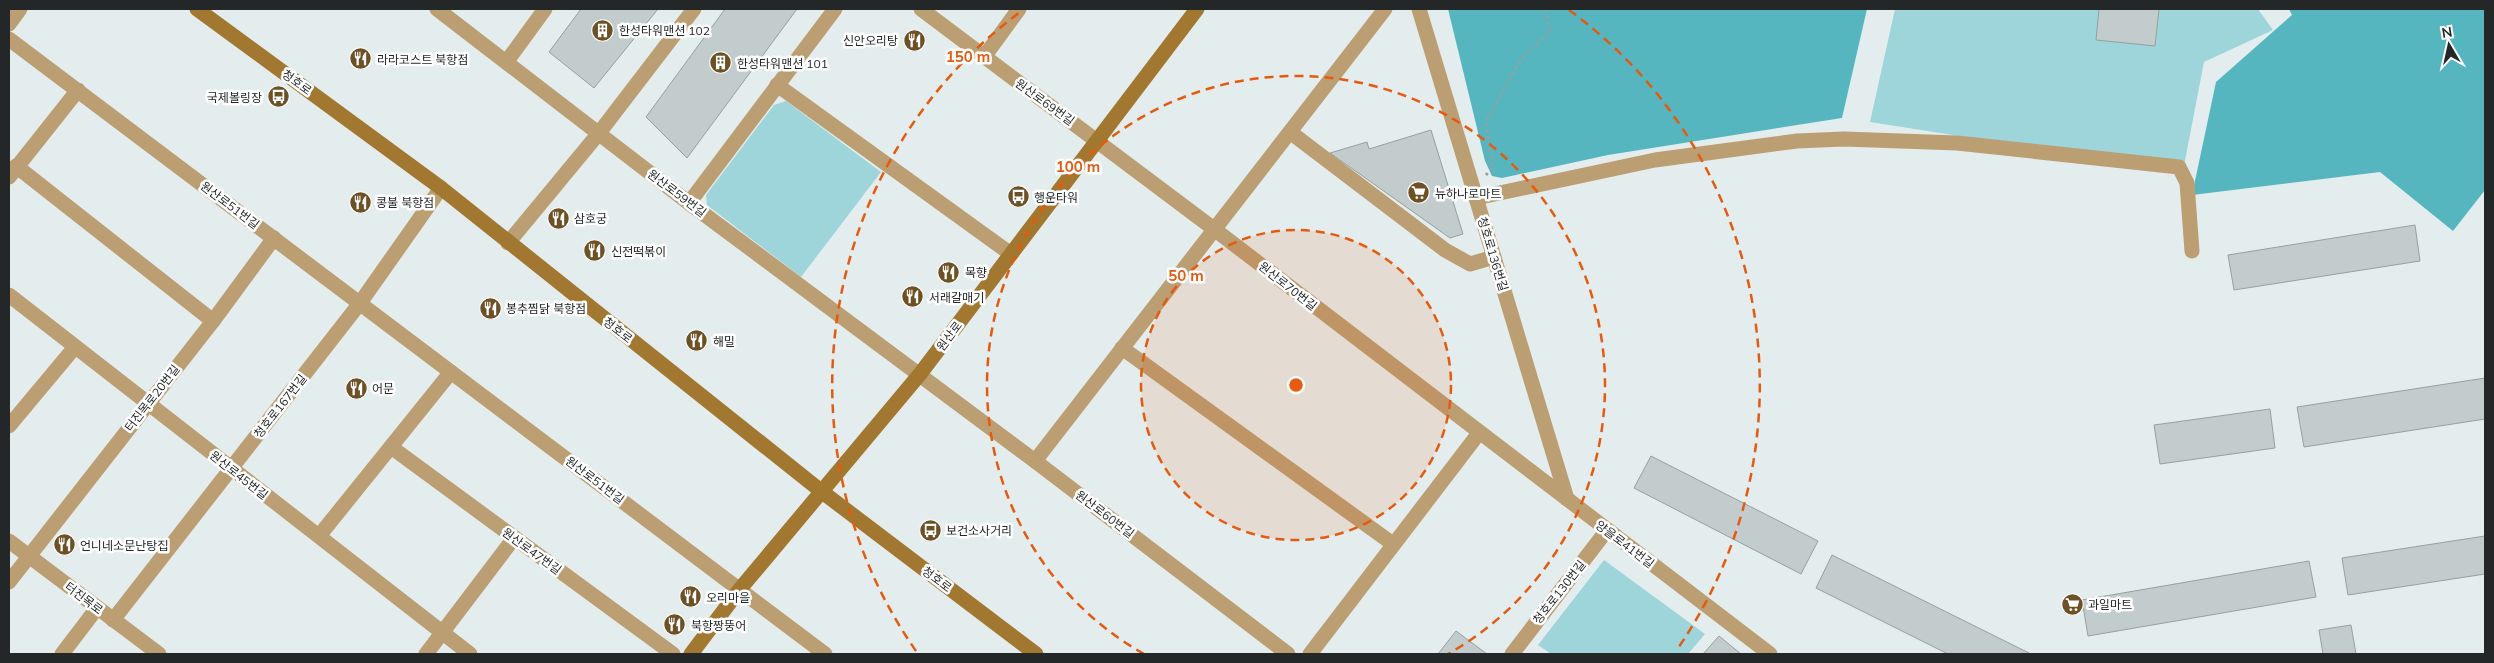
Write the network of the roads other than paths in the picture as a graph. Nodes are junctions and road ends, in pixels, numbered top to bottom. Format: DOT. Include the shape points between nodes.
graph roads {
  1 [pos="20,9"];
  2 [pos="197,9"];
  3 [pos="437,9"];
  4 [pos="545,9"];
  5 [pos="694,9"];
  6 [pos="835,9"];
  7 [pos="921,9"];
  8 [pos="1020,9"];
  9 [pos="1197,9"];
  10 [pos="1385,9"];
  11 [pos="1419,9"];
  12 [pos="9,24"];
  13 [pos="9,39"];
  14 [pos="984,57"];
  15 [pos="507,61"];
  16 [pos="777,85"];
  17 [pos="78,90"];
  18 [pos="1290,132"];
  19 [pos="599,133"];
  20 [pos="1097,140"];
  21 [pos="12,172"];
  22 [pos="441,188"];
  23 [pos="1475,193"];
  24 [pos="689,203"];
  25 [pos="1214,229"];
  26 [pos="274,238"];
  27 [pos="508,243"];
  28 [pos="2192,250"];
  29 [pos="1011,254"];
  30 [pos="1494,257"];
  31 [pos="9,295"];
  32 [pos="360,303"];
  33 [pos="214,321"];
  34 [pos="75,347"];
  35 [pos="1122,348"];
  36 [pos="451,372"];
  37 [pos="920,374"];
  38 [pos="147,403"];
  39 [pos="10,423"];
  40 [pos="1479,433"];
  41 [pos="392,447"];
  42 [pos="1035,461"];
  43 [pos="231,468"];
  44 [pos="821,491"];
  45 [pos="1567,499"];
  46 [pos="1607,530"];
  47 [pos="319,536"];
  48 [pos="514,538"];
  49 [pos="9,541"];
  50 [pos="1393,544"];
  51 [pos="29,556"];
  52 [pos="9,582"];
  53 [pos="740,589"];
  54 [pos="97,608"];
  55 [pos="113,620"];
  56 [pos="442,633"];
  57 [pos="62,654"];
  58 [pos="159,654"];
  59 [pos="426,654"];
  60 [pos="470,654"];
  61 [pos="673,654"];
  62 [pos="691,654"];
  63 [pos="825,654"];
  64 [pos="1036,654"];
  65 [pos="1288,654"];
  66 [pos="1310,654"];
  67 [pos="1512,654"];
  68 [pos="1770,654"];
  1 -- 12 [label="street"];
  2 -- 22 [label="street, 청호로"];
  3 -- 15 [label="street, 원산로59번길"];
  4 -- 15 [label="street"];
  5 -- 19 [label="street"];
  6 -- 16 [label="street"];
  7 -- 14 [label="street, 원산로69번길"];
  8 -- 14 [label="street"];
  9 -- 20 [label="street, 원산로"];
  10 -- 18 [label="street"];
  11 -- 23 [label="street, 청호로136번길"];
  13 -- 17 [label="street, 원산로51번길"];
  14 -- 20 [label="street, 원산로69번길"];
  15 -- 19 [label="street, 원산로59번길"];
  16 -- 24 [label="street"];
  16 -- 29 [label="street"];
  17 -- 21 [label="street"];
  17 -- 26 [label="street, 원산로51번길"];
  18 -- 25 [label="street"];
  18 -- 30 [label="street" via="1445,250 1470,264"];
  19 -- 24 [label="street, 원산로59번길"];
  19 -- 27 [label="street"];
  20 -- 25 [label="street, 원산로70번길"];
  20 -- 29 [label="street, 원산로"];
  21 -- 33 [label="street"];
  22 -- 27 [label="street, 청호로"];
  22 -- 32 [label="street, 청호로167번길"];
  23 -- 28 [label="street" via="1645,162 1797,141 1874,138 1957,144 2179,167 2187,183"];
  23 -- 30 [label="street, 청호로136번길"];
  24 -- 37 [label="street, 원산로59번길"];
  25 -- 35 [label="street"];
  25 -- 40 [label="street, 원산로70번길"];
  26 -- 32 [label="street, 원산로51번길"];
  26 -- 33 [label="street, 터진목로20번길"];
  27 -- 44 [label="street, 청호로"];
  29 -- 37 [label="street, 원산로"];
  30 -- 45 [label="street, 청호로136번길"];
  31 -- 34 [label="street, 원산로45번길"];
  32 -- 36 [label="street, 원산로51번길"];
  32 -- 43 [label="street, 청호로167번길"];
  33 -- 38 [label="street, 터진목로20번길"];
  34 -- 38 [label="street, 원산로45번길"];
  34 -- 39 [label="street"];
  35 -- 42 [label="street"];
  35 -- 50 [label="street"];
  36 -- 41 [label="street"];
  36 -- 53 [label="street, 원산로51번길"];
  37 -- 42 [label="street, 원산로60번길"];
  37 -- 44 [label="street, 원산로"];
  38 -- 43 [label="street, 원산로45번길"];
  38 -- 51 [label="street, 터진목로20번길"];
  40 -- 45 [label="street, 양을로41번길"];
  40 -- 50 [label="street"];
  41 -- 47 [label="street"];
  41 -- 48 [label="street, 원산로47번길"];
  42 -- 65 [label="street, 원산로60번길"];
  43 -- 47 [label="street, 원산로45번길"];
  43 -- 55 [label="street, 청호로167번길"];
  44 -- 53 [label="street, 원산로"];
  44 -- 64 [label="street, 청호로"];
  45 -- 46 [label="street, 양을로41번길"];
  46 -- 67 [label="street, 청호로130번길"];
  46 -- 68 [label="street, 양을로41번길"];
  47 -- 56 [label="street, 원산로45번길"];
  48 -- 56 [label="street"];
  48 -- 61 [label="street, 원산로47번길"];
  49 -- 51 [label="street, 터진목로"];
  50 -- 66 [label="street"];
  51 -- 52 [label="street, 터진목로20번길"];
  51 -- 54 [label="street, 터진목로"];
  53 -- 62 [label="street, 원산로"];
  53 -- 63 [label="street, 원산로51번길"];
  54 -- 55 [label="street, 터진목로"];
  54 -- 57 [label="street"];
  55 -- 58 [label="street, 터진목로"];
  56 -- 59 [label="street"];
  56 -- 60 [label="street, 원산로45번길"];
}
